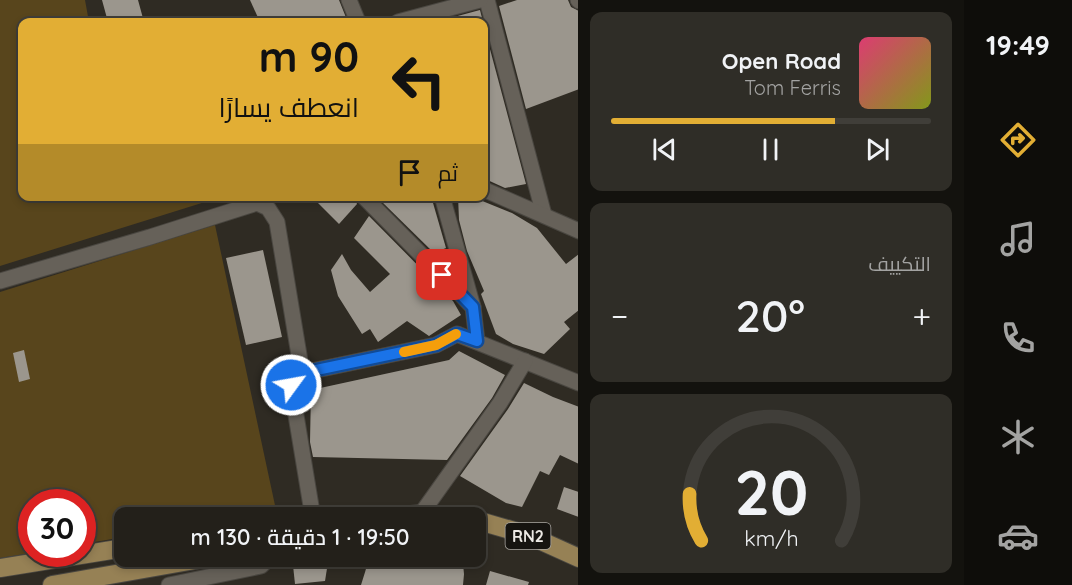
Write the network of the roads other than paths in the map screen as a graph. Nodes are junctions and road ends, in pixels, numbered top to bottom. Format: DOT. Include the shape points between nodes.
graph roads {
  1 [pos="349,0"];
  2 [pos="487,0"];
  3 [pos="470,1"];
  4 [pos="356,18"];
  5 [pos="412,18"];
  6 [pos="488,191"];
  7 [pos="368,201"];
  8 [pos="443,201"];
  9 [pos="544,215"];
  10 [pos="578,231"];
  11 [pos="0,281"];
  12 [pos="473,307"];
  13 [pos="477,341"];
  14 [pos="525,361"];
  15 [pos="302,373"];
  16 [pos="578,383"];
  17 [pos="311,507"];
  18 [pos="426,507"];
  19 [pos="486,523"];
  20 [pos="114,550"];
  21 [pos="578,558"];
  22 [pos="155,567"];
  23 [pos="256,567"];
  24 [pos="0,568"];
  25 [pos="52,585"];
  26 [pos="169,585"];
  1 -- 4 [label="street"];
  2 -- 9 [label="street"];
  3 -- 5 [label="street"];
  6 -- 9 [label="street"];
  7 -- 12 [label="street"];
  8 -- 12 [label="street"];
  9 -- 10 [label="street"];
  11 -- 15 [label="street" via="256,202 268,208 277,222"];
  12 -- 13 [label="street"];
  13 -- 14 [label="street"];
  13 -- 15 [label="street" via="457,334 436,345"];
  14 -- 16 [label="street"];
  14 -- 18 [label="street"];
  15 -- 17 [label="street" via="291,385"];
  19 -- 21 [label="main road, RN2" via="528,535"];
  20 -- 24 [label="main road"];
  22 -- 25 [label="main road"];
  23 -- 26 [label="street"];
}
